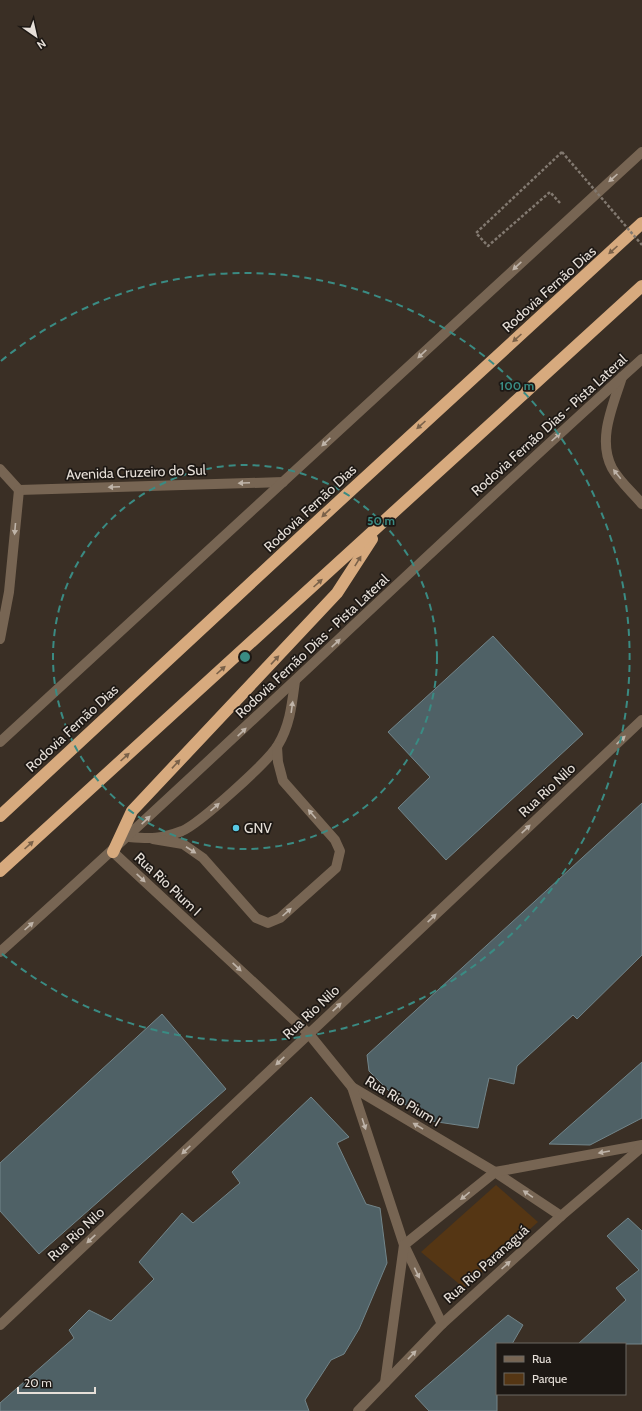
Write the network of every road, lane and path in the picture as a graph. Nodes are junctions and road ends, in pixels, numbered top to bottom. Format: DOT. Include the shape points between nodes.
graph roads {
  1 [pos="642,152"];
  2 [pos="550,192"];
  3 [pos="642,224"];
  4 [pos="642,244"];
  5 [pos="642,286"];
  6 [pos="642,359"];
  7 [pos="622,377"];
  8 [pos="0,468"];
  9 [pos="283,482"];
  10 [pos="19,490"];
  11 [pos="642,504"];
  12 [pos="380,526"];
  13 [pos="0,639"];
  14 [pos="295,681"];
  15 [pos="642,720"];
  16 [pos="0,742"];
  17 [pos="278,746"];
  18 [pos="0,816"];
  19 [pos="129,837"];
  20 [pos="154,839"];
  21 [pos="113,852"];
  22 [pos="0,871"];
  23 [pos="0,952"];
  24 [pos="309,1034"];
  25 [pos="352,1087"];
  26 [pos="642,1146"];
  27 [pos="495,1172"];
  28 [pos="561,1216"];
  29 [pos="404,1246"];
  30 [pos="442,1324"];
  31 [pos="0,1325"];
  32 [pos="385,1383"];
  33 [pos="358,1411"];
  1 -- 9 [label="street, one-way"];
  2 -- 4 [label="path, bridge" via="488,246 476,234 562,152"];
  3 -- 18 [label="highway, Rodovia Fernão Dias, one-way"];
  5 -- 12 [label="highway"];
  6 -- 7 [label="street, Rodovia Fernão Dias - Pista Lateral"];
  11 -- 7 [label="street, one-way" via="612,468 605,446 609,419"];
  14 -- 7 [label="street, Rodovia Fernão Dias - Pista Lateral, one-way"];
  8 -- 10 [label="street"];
  9 -- 10 [label="street, Avenida Cruzeiro do Sul, one-way"];
  9 -- 16 [label="street"];
  10 -- 13 [label="street, one-way" via="9,592"];
  21 -- 12 [label="highway, one-way" via="132,811 338,593"];
  22 -- 12 [label="highway, one-way"];
  17 -- 14 [label="street, one-way" via="290,718"];
  19 -- 14 [label="street, Rodovia Fernão Dias - Pista Lateral, one-way"];
  24 -- 15 [label="street, Rua Rio Nilo, one-way"];
  20 -- 17 [label="street, one-way" via="184,830 208,813"];
  20 -- 17 [label="street, one-way" via="182,844 203,858 256,918 268,923 280,918 336,868 340,851 335,840 283,781 278,762"];
  19 -- 20 [label="street"];
  19 -- 21 [label="street, Rodovia Fernão Dias - Pista Lateral"];
  23 -- 21 [label="street, Rodovia Fernão Dias - Pista Lateral, one-way"];
  21 -- 24 [label="street, Rua Rio Pium I, one-way"];
  24 -- 25 [label="street, Rua Rio Pium I"];
  24 -- 31 [label="street, Rua Rio Nilo, one-way"];
  27 -- 25 [label="street, Rua Rio Pium I, one-way"];
  25 -- 29 [label="street, one-way"];
  26 -- 27 [label="street, one-way"];
  26 -- 28 [label="street, Rua Rio Paranaguá"];
  28 -- 27 [label="street, Rua Rio Pium I, one-way"];
  27 -- 29 [label="street, one-way"];
  30 -- 28 [label="street, Rua Rio Paranaguá, one-way"];
  29 -- 30 [label="street, one-way"];
  29 -- 32 [label="street"];
  32 -- 30 [label="street, Rua Rio Paranaguá, one-way"];
  32 -- 33 [label="street, Rua Rio Paranaguá"];
}
